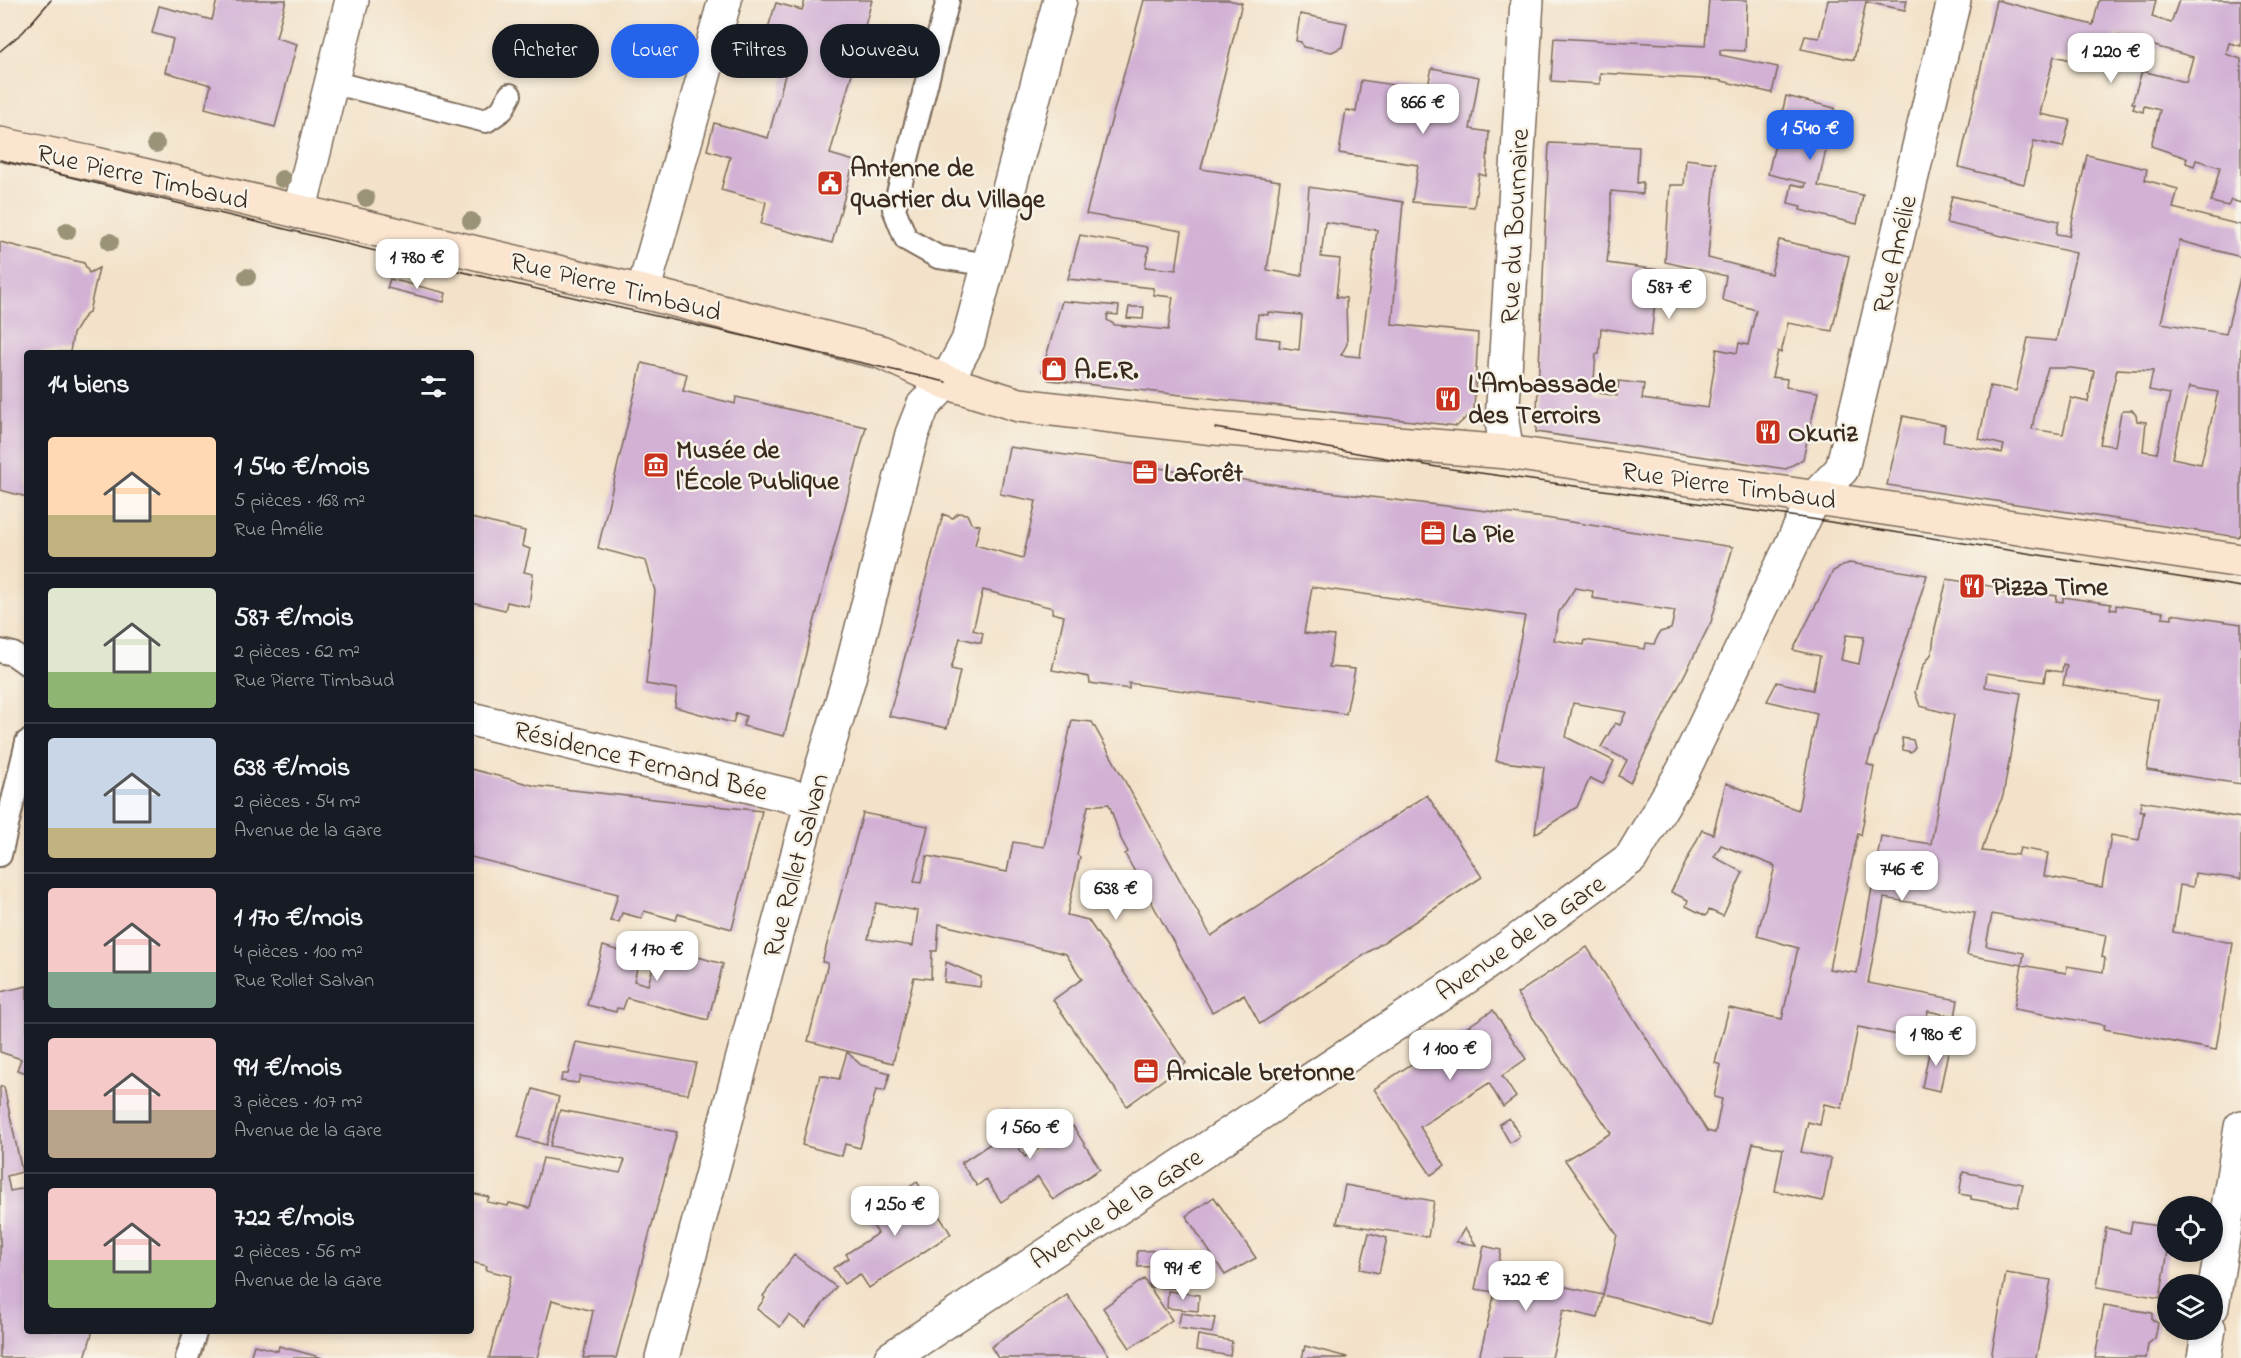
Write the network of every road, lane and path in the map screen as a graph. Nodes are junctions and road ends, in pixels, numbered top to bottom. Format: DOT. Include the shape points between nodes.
graph roads {
  1 [pos="352,0"];
  2 [pos="725,0"];
  3 [pos="948,0"];
  4 [pos="1060,0"];
  5 [pos="1527,0"];
  6 [pos="1954,0"];
  7 [pos="331,82"];
  8 [pos="510,95"];
  9 [pos="0,144"];
  10 [pos="299,212"];
  11 [pos="990,265"];
  12 [pos="643,292"];
  13 [pos="946,382"];
  14 [pos="1507,452"];
  15 [pos="1815,498"];
  16 [pos="2241,561"];
  17 [pos="0,651"];
  18 [pos="24,662"];
  19 [pos="474,720"];
  20 [pos="24,755"];
  21 [pos="812,801"];
  22 [pos="0,855"];
  23 [pos="2241,1127"];
  24 [pos="2217,1274"];
  25 [pos="195,1334"];
  26 [pos="2207,1340"];
  27 [pos="187,1358"];
  28 [pos="662,1358"];
  29 [pos="891,1358"];
  30 [pos="2204,1358"];
  1 -- 7 [label="street"];
  2 -- 12 [label="street"];
  3 -- 11 [label="lane" via="894,209 906,239 938,257"];
  4 -- 11 [label="street, Rue Rollet Salvan"];
  5 -- 14 [label="street, Rue du Bournaire" via="1502,422"];
  6 -- 15 [label="street, Rue Amélie" via="1842,469"];
  7 -- 8 [label="lane" via="486,121 502,110"];
  7 -- 10 [label="street"];
  9 -- 10 [label="main road, Rue Pierre Timbaud"];
  10 -- 12 [label="main road, Rue Pierre Timbaud"];
  11 -- 13 [label="street, Rue Rollet Salvan" via="968,341"];
  12 -- 13 [label="main road, Rue Pierre Timbaud" via="881,352"];
  13 -- 14 [label="main road, Rue Pierre Timbaud" via="1019,405 1215,428"];
  13 -- 21 [label="street, Rue Rollet Salvan" via="923,406 912,434 849,678"];
  14 -- 15 [label="main road, Rue Pierre Timbaud"];
  15 -- 16 [label="main road, Rue Pierre Timbaud"];
  15 -- 29 [label="street, Avenue de la Gare" via="1683,771 1631,858 1474,972"];
  17 -- 18 [label="lane"];
  19 -- 21 [label="street, Résidence Fernand Bée"];
  20 -- 22 [label="lane"];
  21 -- 28 [label="street, Rue Rollet Salvan"];
  23 -- 24 [label="street"];
  25 -- 27 [label="lane"];
  26 -- 30 [label="street"];
}
